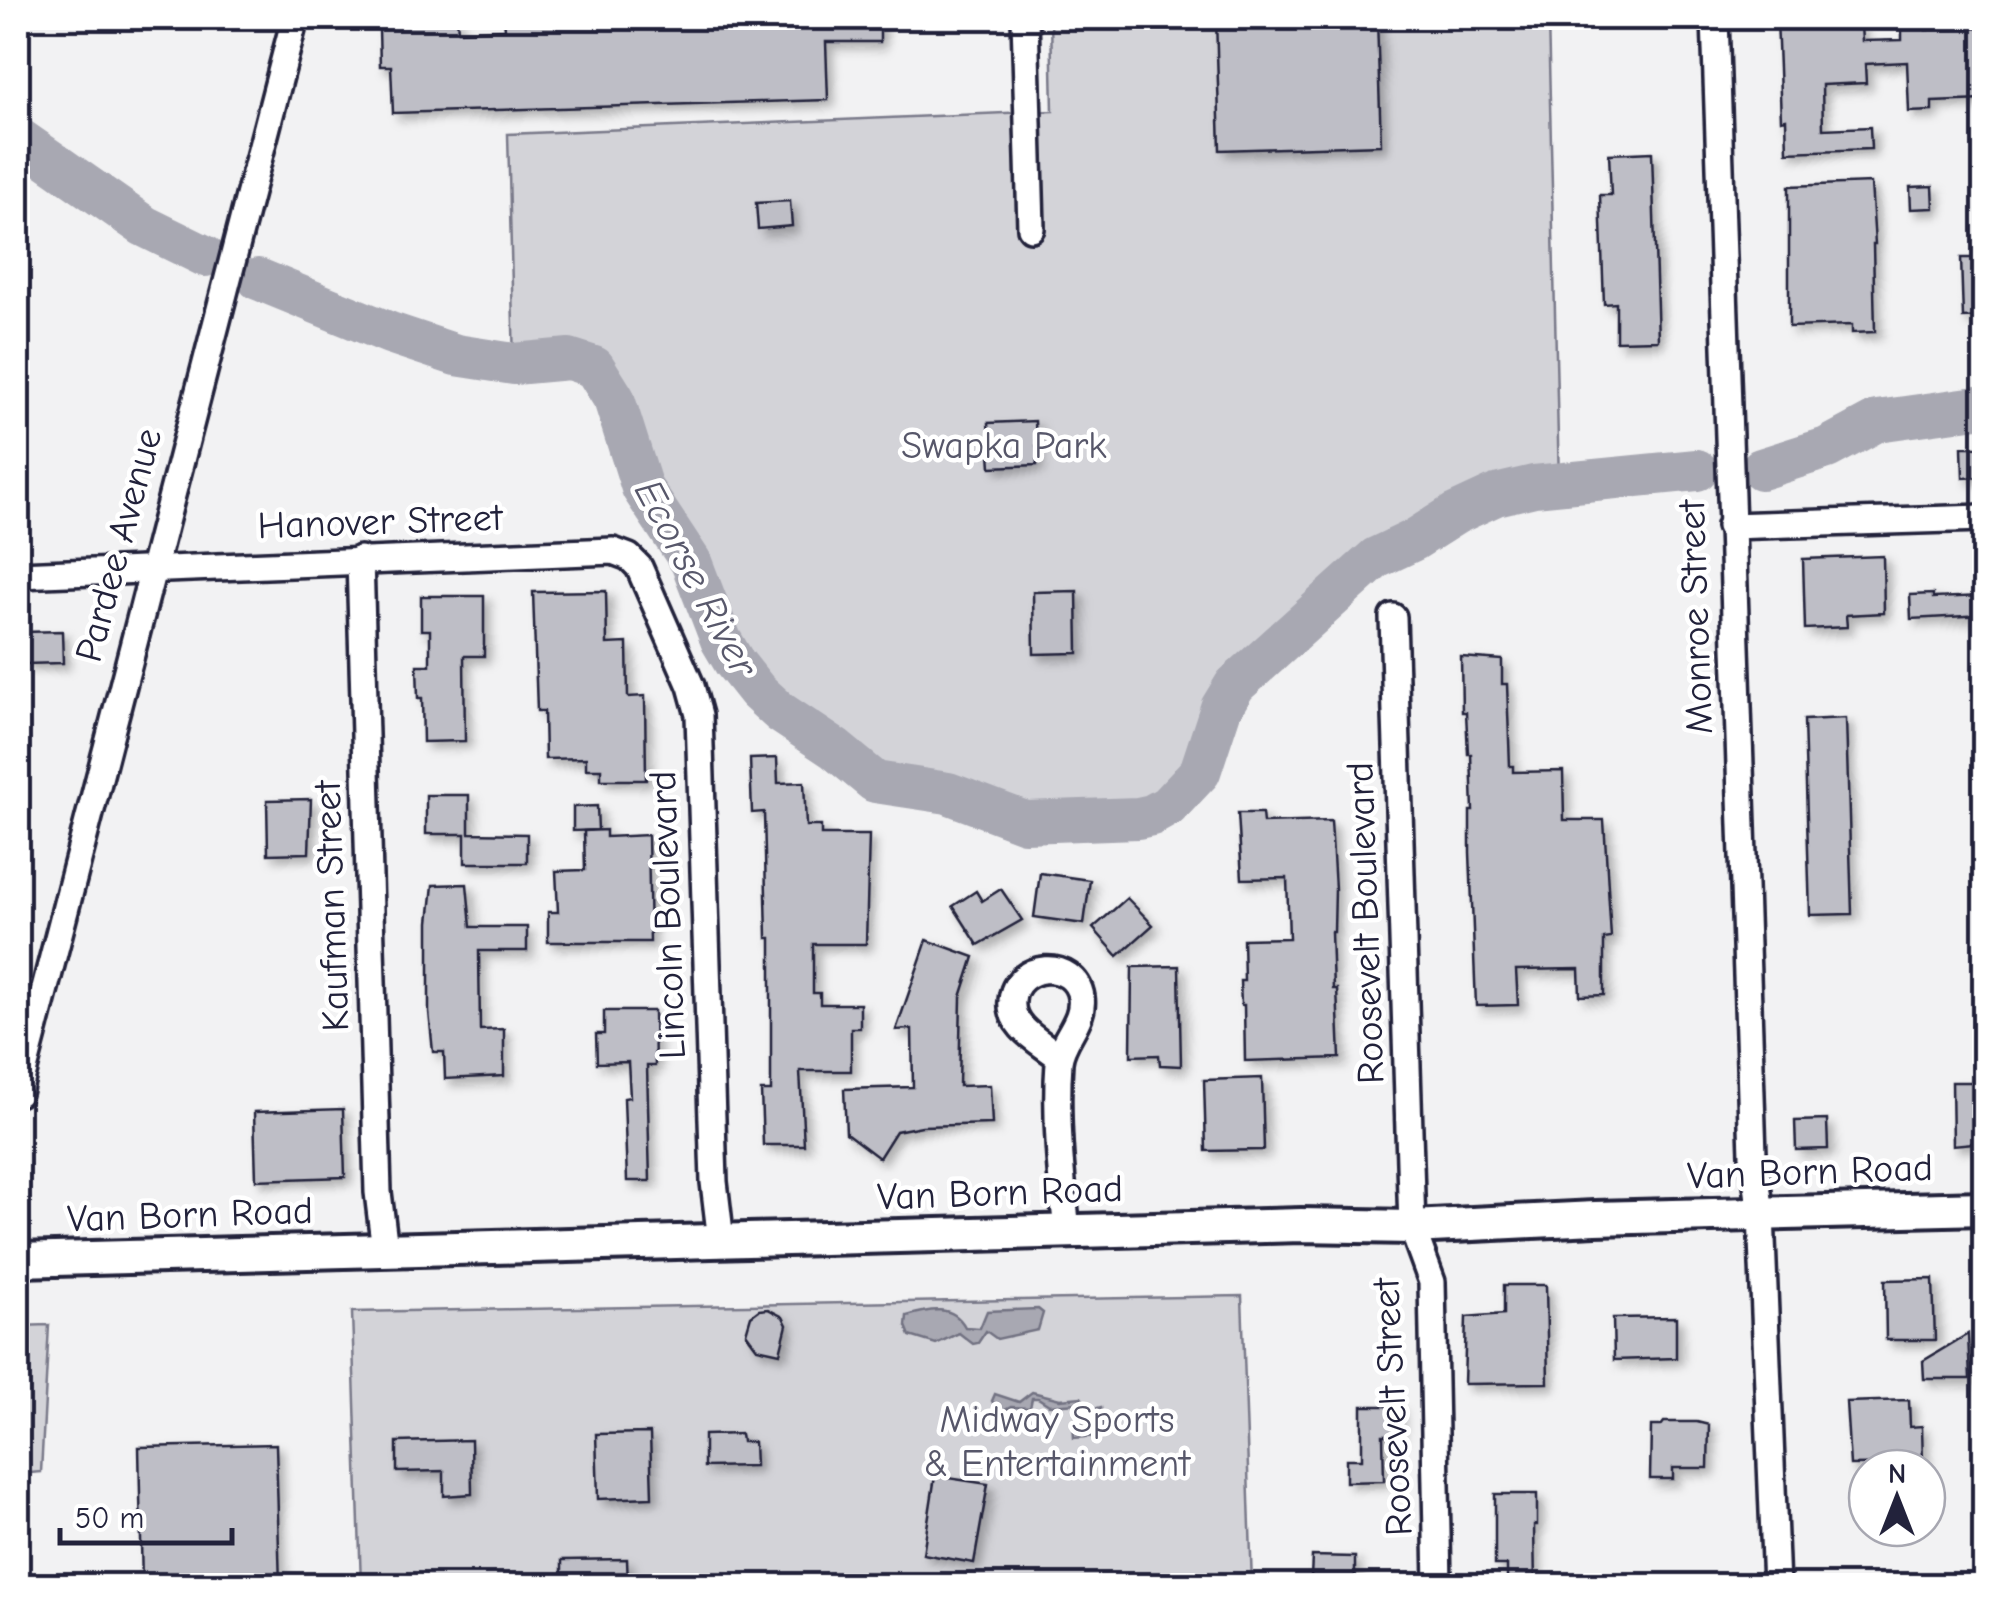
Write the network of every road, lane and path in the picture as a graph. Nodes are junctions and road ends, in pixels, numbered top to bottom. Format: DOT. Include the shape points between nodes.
graph roads {
  1 [pos="295,18"];
  2 [pos="1025,18"];
  3 [pos="1716,18"];
  4 [pos="1031,228"];
  5 [pos="1984,518"];
  6 [pos="1730,526"];
  7 [pos="613,551"];
  8 [pos="360,560"];
  9 [pos="151,570"];
  10 [pos="18,575"];
  11 [pos="1394,617"];
  12 [pos="1059,1057"];
  13 [pos="18,1092"];
  14 [pos="1984,1208"];
  15 [pos="1761,1214"];
  16 [pos="1412,1227"];
  17 [pos="1067,1231"];
  18 [pos="721,1240"];
  19 [pos="385,1250"];
  20 [pos="18,1260"];
  21 [pos="1438,1586"];
  22 [pos="1776,1586"];
  1 -- 9 [label="street, Pardee Avenue"];
  2 -- 4 [label="street"];
  3 -- 6 [label="street, Monroe Street"];
  5 -- 6 [label="street"];
  6 -- 15 [label="street, Monroe Street" via="1753,1155"];
  7 -- 8 [label="street, Hanover Street"];
  7 -- 18 [label="street, Lincoln Boulevard" via="639,568 699,715"];
  8 -- 9 [label="street, Hanover Street"];
  8 -- 19 [label="street, Kaufman Street"];
  9 -- 10 [label="street, Hanover Street"];
  9 -- 13 [label="street, Pardee Avenue"];
  11 -- 16 [label="street, Roosevelt Boulevard"];
  12 -- 17 [label="street"];
  14 -- 15 [label="main road, Van Born Road"];
  15 -- 16 [label="main road, Van Born Road"];
  15 -- 22 [label="street, Monroe Street"];
  16 -- 17 [label="main road, Van Born Road"];
  16 -- 21 [label="street, Roosevelt Street" via="1432,1282"];
  17 -- 18 [label="main road, Van Born Road"];
  18 -- 19 [label="main road, Van Born Road"];
  19 -- 20 [label="main road, Van Born Road"];
}
